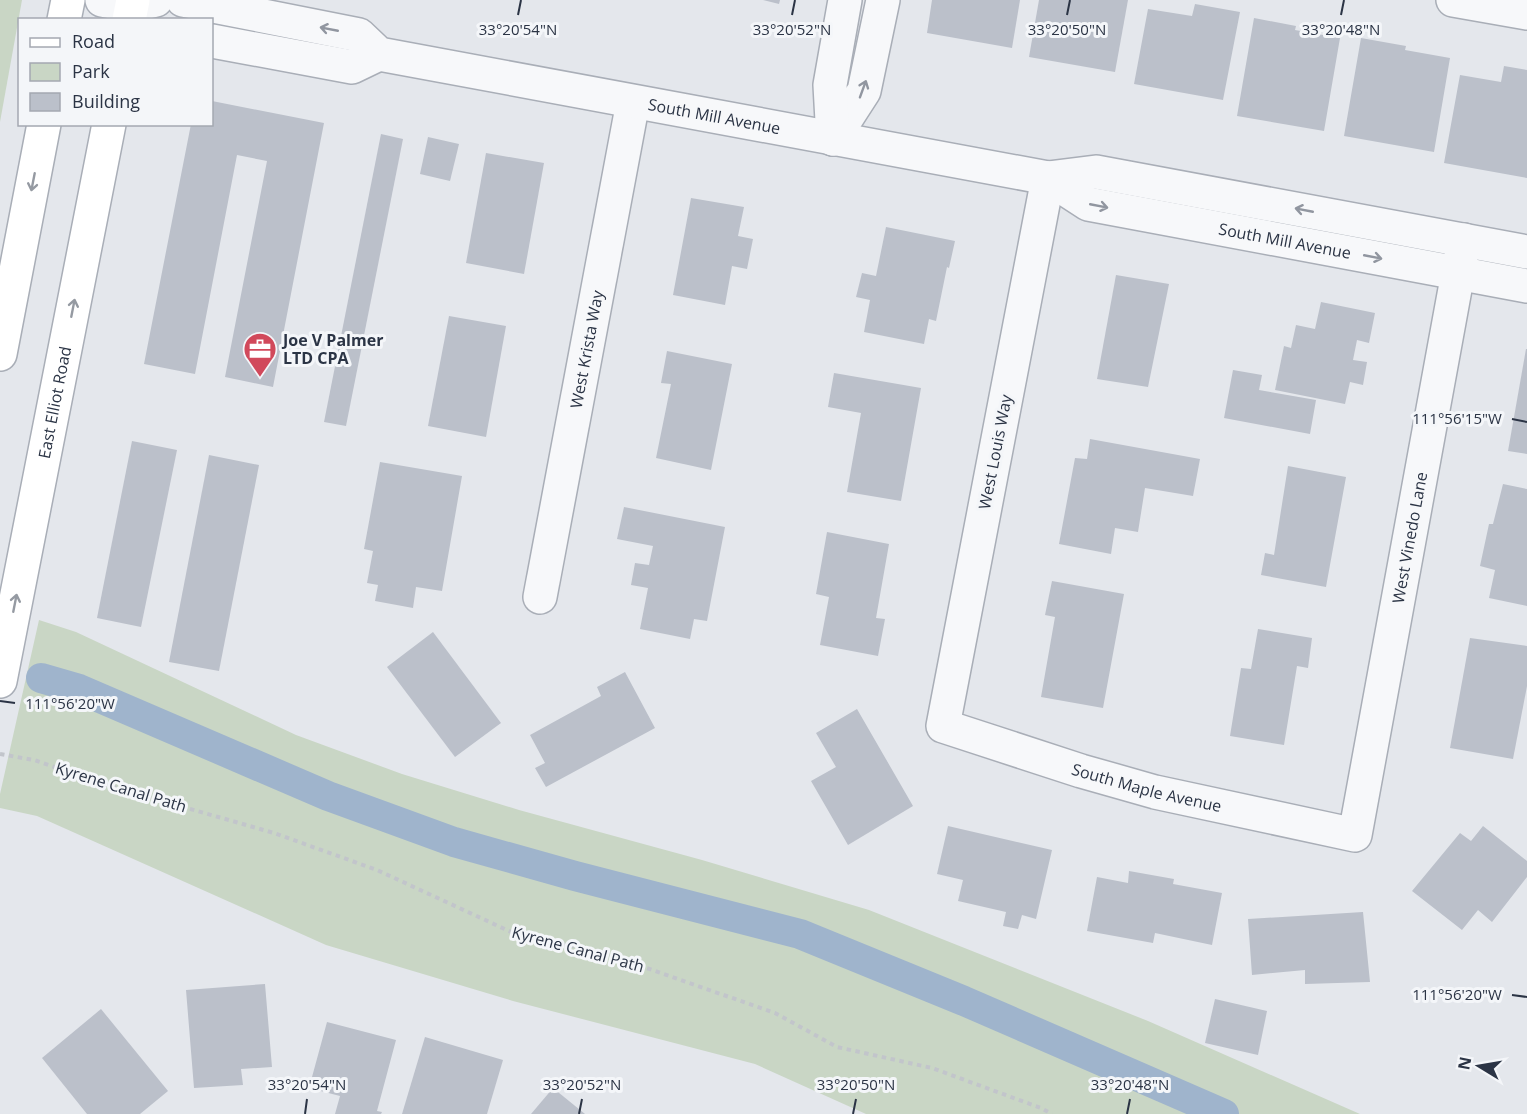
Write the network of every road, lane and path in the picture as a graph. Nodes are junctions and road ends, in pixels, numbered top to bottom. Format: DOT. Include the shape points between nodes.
graph roads {
  1 [pos="68,0"];
  2 [pos="183,0"];
  3 [pos="845,0"];
  4 [pos="883,0"];
  5 [pos="1453,0"];
  6 [pos="1527,13"];
  7 [pos="64,18"];
  8 [pos="213,41"];
  9 [pos="379,54"];
  10 [pos="633,102"];
  11 [pos="44,126"];
  12 [pos="109,126"];
  13 [pos="833,139"];
  14 [pos="1048,178"];
  15 [pos="1464,240"];
  16 [pos="1527,252"];
  17 [pos="1458,273"];
  18 [pos="1527,286"];
  19 [pos="0,354"];
  20 [pos="540,597"];
  21 [pos="0,681"];
  22 [pos="943,726"];
  23 [pos="0,754"];
  24 [pos="1355,835"];
  25 [pos="1052,1114"];
  1 -- 7 [label="main road"];
  9 -- 2 [label="street, one-way" via="359,35"];
  3 -- 13 [label="street" via="830,85"];
  13 -- 4 [label="street, one-way" via="864,92"];
  5 -- 6 [label="street"];
  8 -- 9 [label="street" via="352,67"];
  9 -- 10 [label="street, South Mill Avenue"];
  10 -- 13 [label="street, South Mill Avenue"];
  10 -- 20 [label="street, West Krista Way"];
  11 -- 19 [label="main road, one-way"];
  21 -- 12 [label="main road, East Elliot Road, one-way"];
  13 -- 14 [label="street, South Mill Avenue"];
  15 -- 14 [label="street, South Mill Avenue, one-way" via="1096,172"];
  14 -- 17 [label="street, South Mill Avenue, one-way" via="1088,204"];
  14 -- 22 [label="street, West Louis Way"];
  15 -- 16 [label="street, South Mill Avenue"];
  15 -- 17 [label="street, West Vinedo Lane"];
  17 -- 18 [label="street, South Mill Avenue"];
  17 -- 24 [label="street, West Vinedo Lane"];
  22 -- 24 [label="street, South Maple Avenue" via="1155,792"];
  23 -- 25 [label="path, Kyrene Canal Path" via="34,760 274,833 377,870 522,937 595,950 775,1013 837,1047 932,1068"];
}
